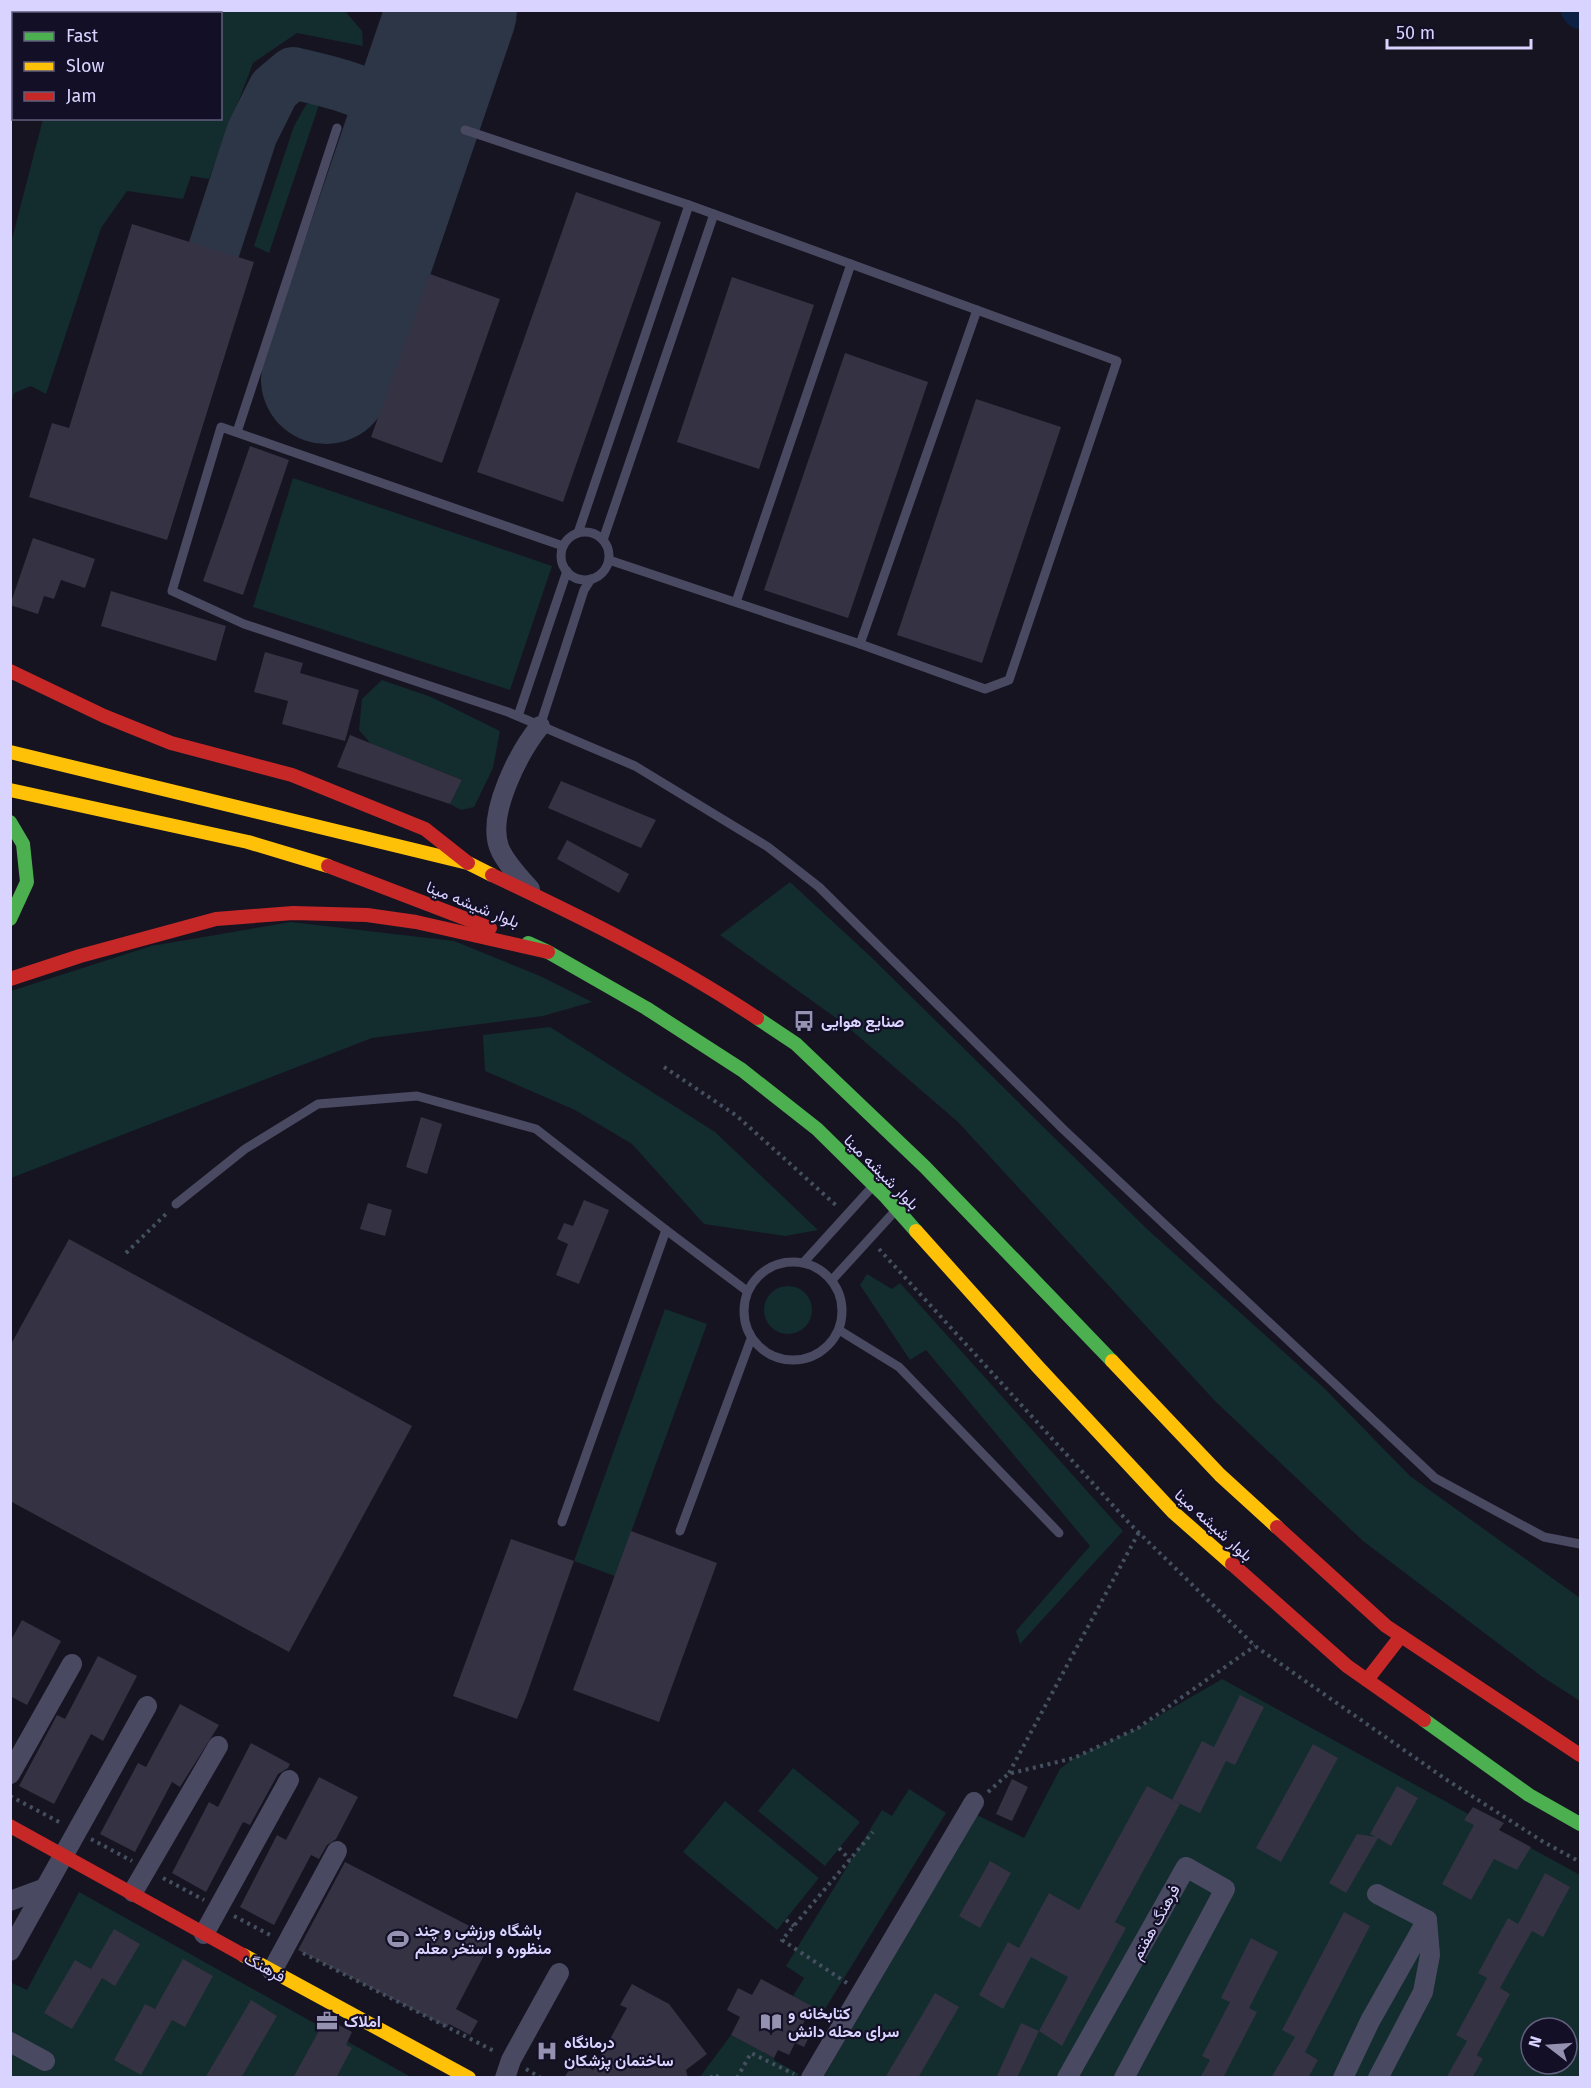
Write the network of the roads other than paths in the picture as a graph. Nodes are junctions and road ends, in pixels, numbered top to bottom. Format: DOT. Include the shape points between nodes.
graph roads {
  1 [pos="337,128"];
  2 [pos="465,130"];
  3 [pos="689,205"];
  4 [pos="714,214"];
  5 [pos="851,264"];
  6 [pos="977,310"];
  7 [pos="237,432"];
  8 [pos="578,533"];
  9 [pos="603,540"];
  10 [pos="563,546"];
  11 [pos="609,560"];
  12 [pos="567,572"];
  13 [pos="591,579"];
  14 [pos="736,602"];
  15 [pos="860,644"];
  16 [pos="10,671"];
  17 [pos="518,716"];
  18 [pos="540,726"];
  19 [pos="10,752"];
  20 [pos="10,790"];
  21 [pos="10,822"];
  22 [pos="468,863"];
  23 [pos="538,897"];
  24 [pos="10,918"];
  25 [pos="548,951"];
  26 [pos="10,979"];
  27 [pos="874,1185"];
  28 [pos="176,1204"];
  29 [pos="897,1209"];
  30 [pos="666,1230"];
  31 [pos="804,1262"];
  32 [pos="832,1280"];
  33 [pos="747,1291"];
  34 [pos="839,1330"];
  35 [pos="751,1339"];
  36 [pos="562,1522"];
  37 [pos="680,1531"];
  38 [pos="1059,1533"];
  39 [pos="1581,1544"];
  40 [pos="1401,1636"];
  41 [pos="72,1664"];
  42 [pos="1367,1680"];
  43 [pos="147,1706"];
  44 [pos="218,1746"];
  45 [pos="1581,1755"];
  46 [pos="10,1774"];
  47 [pos="289,1780"];
  48 [pos="974,1802"];
  49 [pos="1581,1824"];
  50 [pos="10,1827"];
  51 [pos="337,1851"];
  52 [pos="63,1854"];
  53 [pos="45,1888"];
  54 [pos="134,1892"];
  55 [pos="1377,1894"];
  56 [pos="10,1901"];
  57 [pos="1427,1920"];
  58 [pos="204,1934"];
  59 [pos="10,1951"];
  60 [pos="272,1971"];
  61 [pos="559,1973"];
  62 [pos="10,2042"];
  63 [pos="45,2061"];
  64 [pos="469,2078"];
  65 [pos="505,2078"];
  66 [pos="811,2078"];
  67 [pos="1067,2078"];
  68 [pos="1124,2078"];
  69 [pos="1343,2078"];
  70 [pos="1378,2078"];
  1 -- 7 [label="lane"];
  2 -- 3 [label="lane"];
  3 -- 4 [label="lane"];
  3 -- 8 [label="lane"];
  4 -- 5 [label="lane"];
  4 -- 9 [label="lane"];
  5 -- 6 [label="lane"];
  5 -- 14 [label="lane"];
  6 -- 15 [label="lane"];
  6 -- 15 [label="lane" via="1117,361 1009,680 985,689"];
  7 -- 10 [label="lane"];
  7 -- 17 [label="lane" via="221,427 172,591 244,624"];
  8 -- 9 [label="lane" via="592,533"];
  8 -- 10 [label="lane"];
  9 -- 11 [label="lane"];
  10 -- 12 [label="lane" via="561,559"];
  11 -- 13 [label="lane" via="603,572"];
  11 -- 14 [label="lane"];
  12 -- 13 [label="lane" via="578,579"];
  12 -- 17 [label="lane"];
  13 -- 18 [label="lane" via="584,590"];
  14 -- 15 [label="lane"];
  16 -- 22 [label="main road" via="171,743 292,775 425,829"];
  17 -- 18 [label="lane"];
  18 -- 23 [label="street" via="526,742 497,812 499,847"];
  18 -- 39 [label="lane" via="635,766 768,847 819,887 1063,1129 1436,1478 1544,1537"];
  19 -- 22 [label="main road, بلوار شیشه مینا"];
  20 -- 25 [label="main road, بلوار شیشه مینا" via="248,842 326,865"];
  21 -- 24 [label="main road" via="23,844 27,882"];
  22 -- 23 [label="main road, بلوار شیشه مینا"];
  23 -- 40 [label="main road, بلوار شیشه مینا" via="712,988 796,1044 925,1167 1220,1476"];
  25 -- 26 [label="main road" via="416,922 367,915 293,913 216,919"];
  25 -- 27 [label="main road, بلوار شیشه مینا" via="742,1070 817,1129"];
  27 -- 29 [label="main road, بلوار شیشه مینا"];
  27 -- 31 [label="lane"];
  28 -- 30 [label="lane" via="245,1149 318,1104 417,1096 536,1129"];
  29 -- 32 [label="lane"];
  29 -- 42 [label="main road, بلوار شیشه مینا" via="1173,1512"];
  30 -- 33 [label="lane"];
  30 -- 36 [label="lane"];
  31 -- 32 [label="lane"];
  31 -- 33 [label="lane" via="770,1267 756,1277"];
  32 -- 34 [label="lane" via="843,1313"];
  33 -- 35 [label="lane" via="743,1308"];
  34 -- 35 [label="lane" via="830,1344 804,1360 775,1358"];
  34 -- 38 [label="lane" via="899,1367"];
  35 -- 37 [label="lane"];
  40 -- 42 [label="main road"];
  40 -- 45 [label="main road, بلوار شیشه مینا"];
  41 -- 46 [label="street"];
  42 -- 49 [label="main road, بلوار شیشه مینا" via="1529,1795"];
  43 -- 52 [label="street"];
  44 -- 54 [label="street"];
  47 -- 58 [label="street"];
  48 -- 66 [label="street"];
  50 -- 52 [label="main road, فرهنگ"];
  51 -- 60 [label="street"];
  52 -- 53 [label="street"];
  52 -- 54 [label="main road, فرهنگ"];
  53 -- 56 [label="street"];
  53 -- 59 [label="street"];
  54 -- 58 [label="main road, فرهنگ"];
  55 -- 57 [label="street"];
  57 -- 69 [label="street"];
  57 -- 70 [label="street" via="1430,1955 1423,1992"];
  58 -- 60 [label="main road, فرهنگ"];
  60 -- 64 [label="main road, فرهنگ"];
  61 -- 65 [label="street"];
  62 -- 63 [label="street"];
  67 -- 68 [label="street, فرهنگ هفتم" via="1186,1867 1225,1889"];
}
